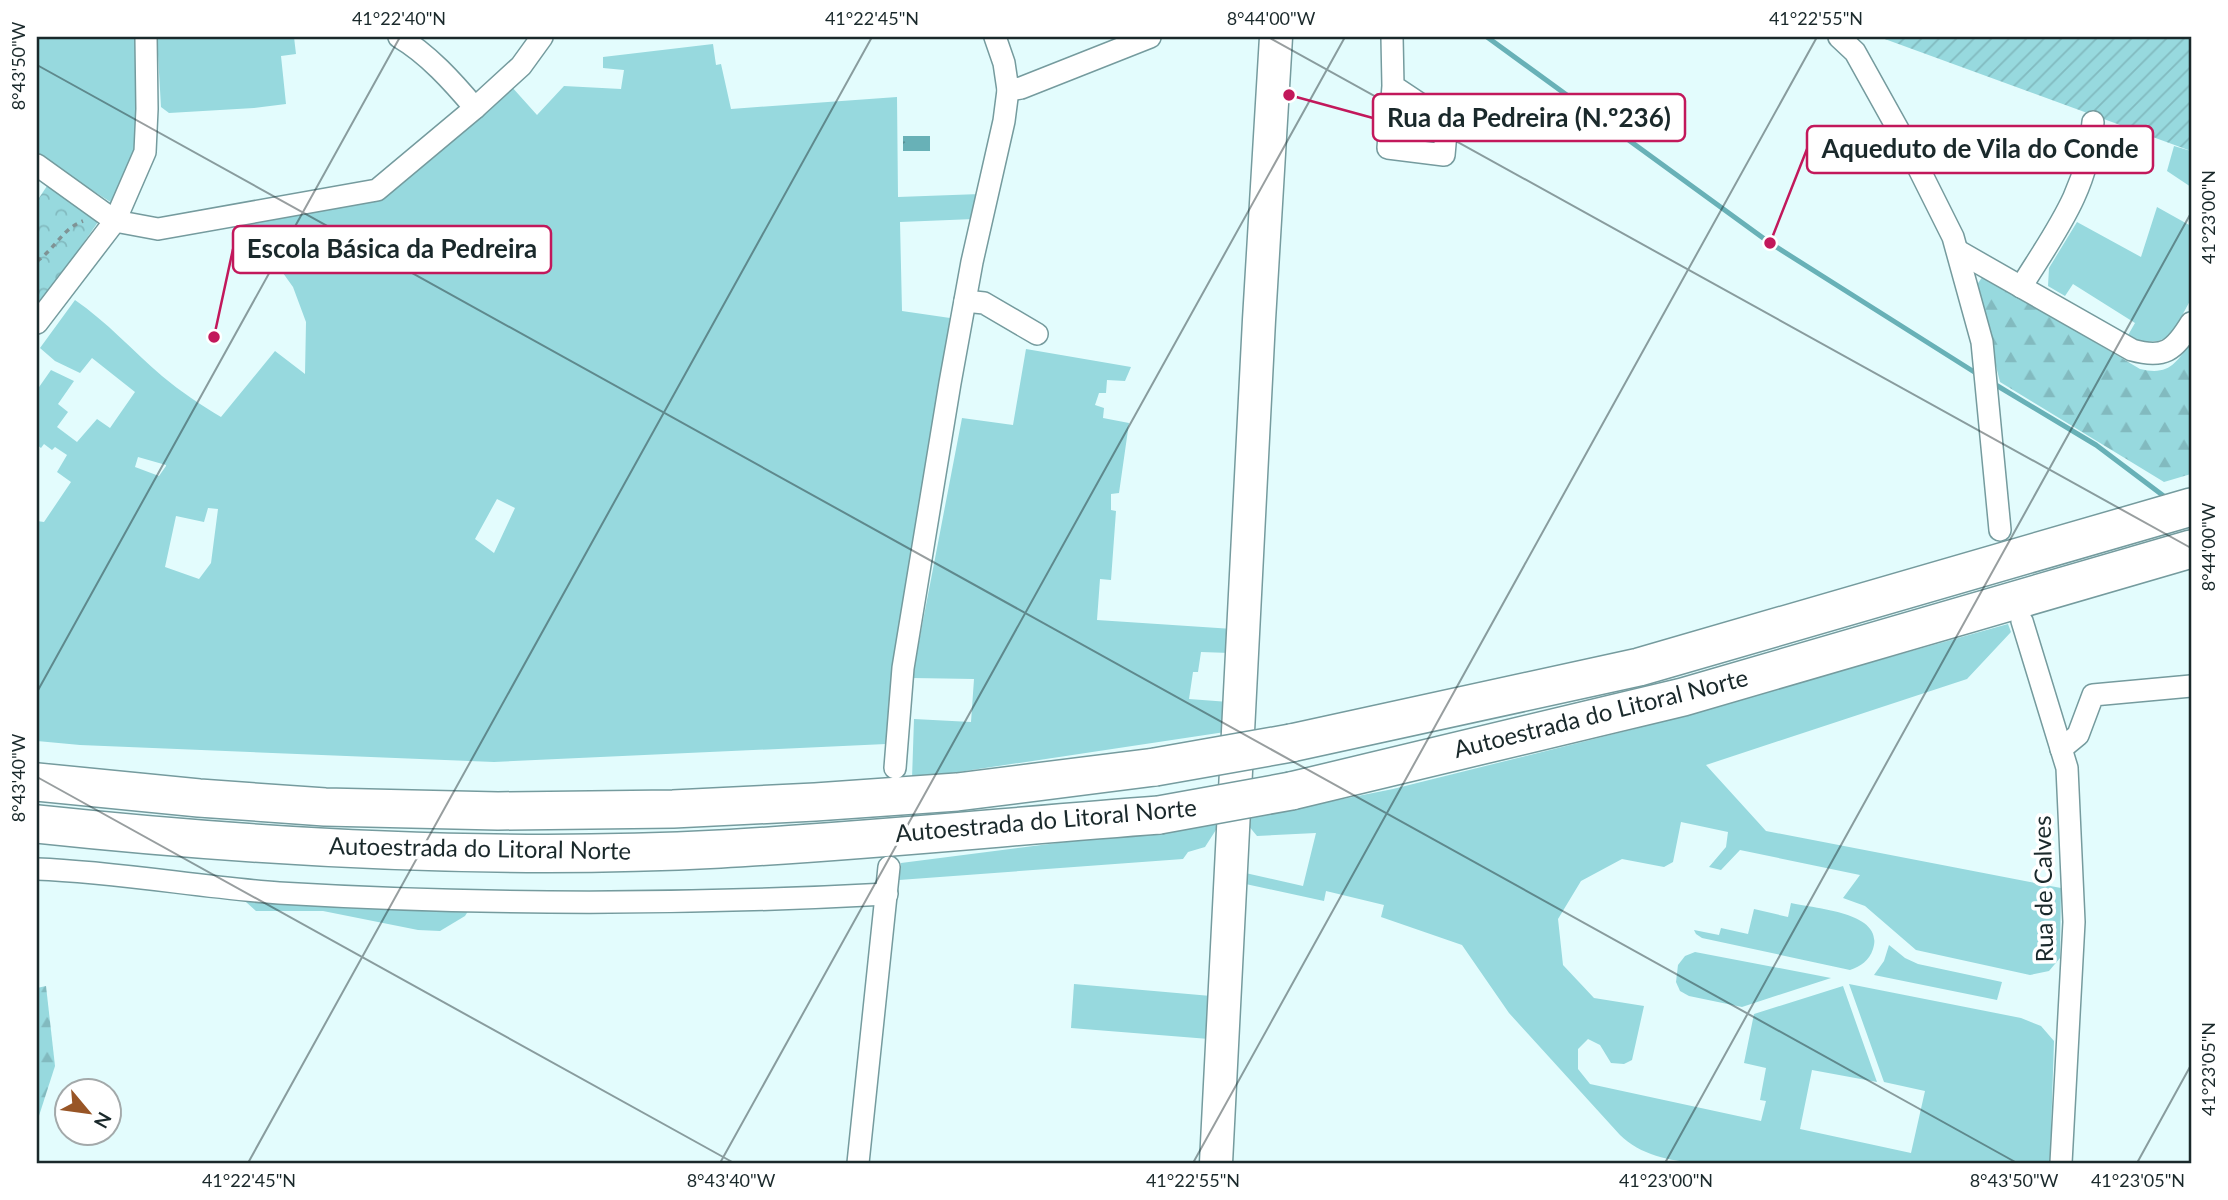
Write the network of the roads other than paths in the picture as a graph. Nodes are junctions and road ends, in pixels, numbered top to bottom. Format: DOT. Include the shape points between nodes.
graph roads {
  1 [pos="146,37"];
  2 [pos="399,37"];
  3 [pos="542,37"];
  4 [pos="995,37"];
  5 [pos="1150,37"];
  6 [pos="1276,37"];
  7 [pos="1392,37"];
  8 [pos="1839,37"];
  9 [pos="1393,86"];
  10 [pos="1008,90"];
  11 [pos="475,108"];
  12 [pos="2094,122"];
  13 [pos="37,165"];
  14 [pos="115,222"];
  15 [pos="1958,251"];
  16 [pos="2021,287"];
  17 [pos="965,301"];
  18 [pos="37,323"];
  19 [pos="2191,323"];
  20 [pos="1037,334"];
  21 [pos="2191,507"];
  22 [pos="2000,530"];
  23 [pos="2191,548"];
  24 [pos="2022,621"];
  25 [pos="2191,687"];
  26 [pos="2061,749"];
  27 [pos="894,768"];
  28 [pos="37,782"];
  29 [pos="37,824"];
  30 [pos="889,867"];
  31 [pos="37,869"];
  32 [pos="887,894"];
  33 [pos="858,1163"];
  34 [pos="1216,1163"];
  35 [pos="2061,1163"];
  1 -- 14 [label="street" via="145,152"];
  2 -- 11 [label="street" via="411,43"];
  3 -- 11 [label="street" via="521,66"];
  4 -- 10 [label="street"];
  5 -- 10 [label="street"];
  6 -- 34 [label="main road"];
  7 -- 9 [label="street"];
  8 -- 15 [label="street" via="1855,52 1909,149"];
  10 -- 17 [label="street"];
  11 -- 14 [label="street" via="377,190 158,229"];
  12 -- 16 [label="street" via="2084,177 2074,200"];
  13 -- 14 [label="street"];
  14 -- 18 [label="street"];
  15 -- 16 [label="street"];
  15 -- 22 [label="street" via="1982,342"];
  16 -- 19 [label="street" via="2144,353 2156,355 2174,346"];
  17 -- 20 [label="street" via="984,303"];
  17 -- 27 [label="street" via="903,668"];
  21 -- 28 [label="highway, Autoestrada do Litoral Norte, bridge" via="1639,667 1291,744 1155,767 957,792 828,802 538,811 326,807"];
  23 -- 29 [label="highway, Autoestrada do Litoral Norte, bridge" via="1683,697 1291,791 1159,815 719,849 553,853 331,849"];
  24 -- 26 [label="street, Rua de Calves"];
  25 -- 26 [label="street" via="2093,695 2078,735"];
  26 -- 35 [label="street, Rua de Calves" via="2067,768 2074,922"];
  30 -- 32 [label="street"];
  31 -- 32 [label="street" via="400,899 720,902"];
  32 -- 33 [label="street"];
}
